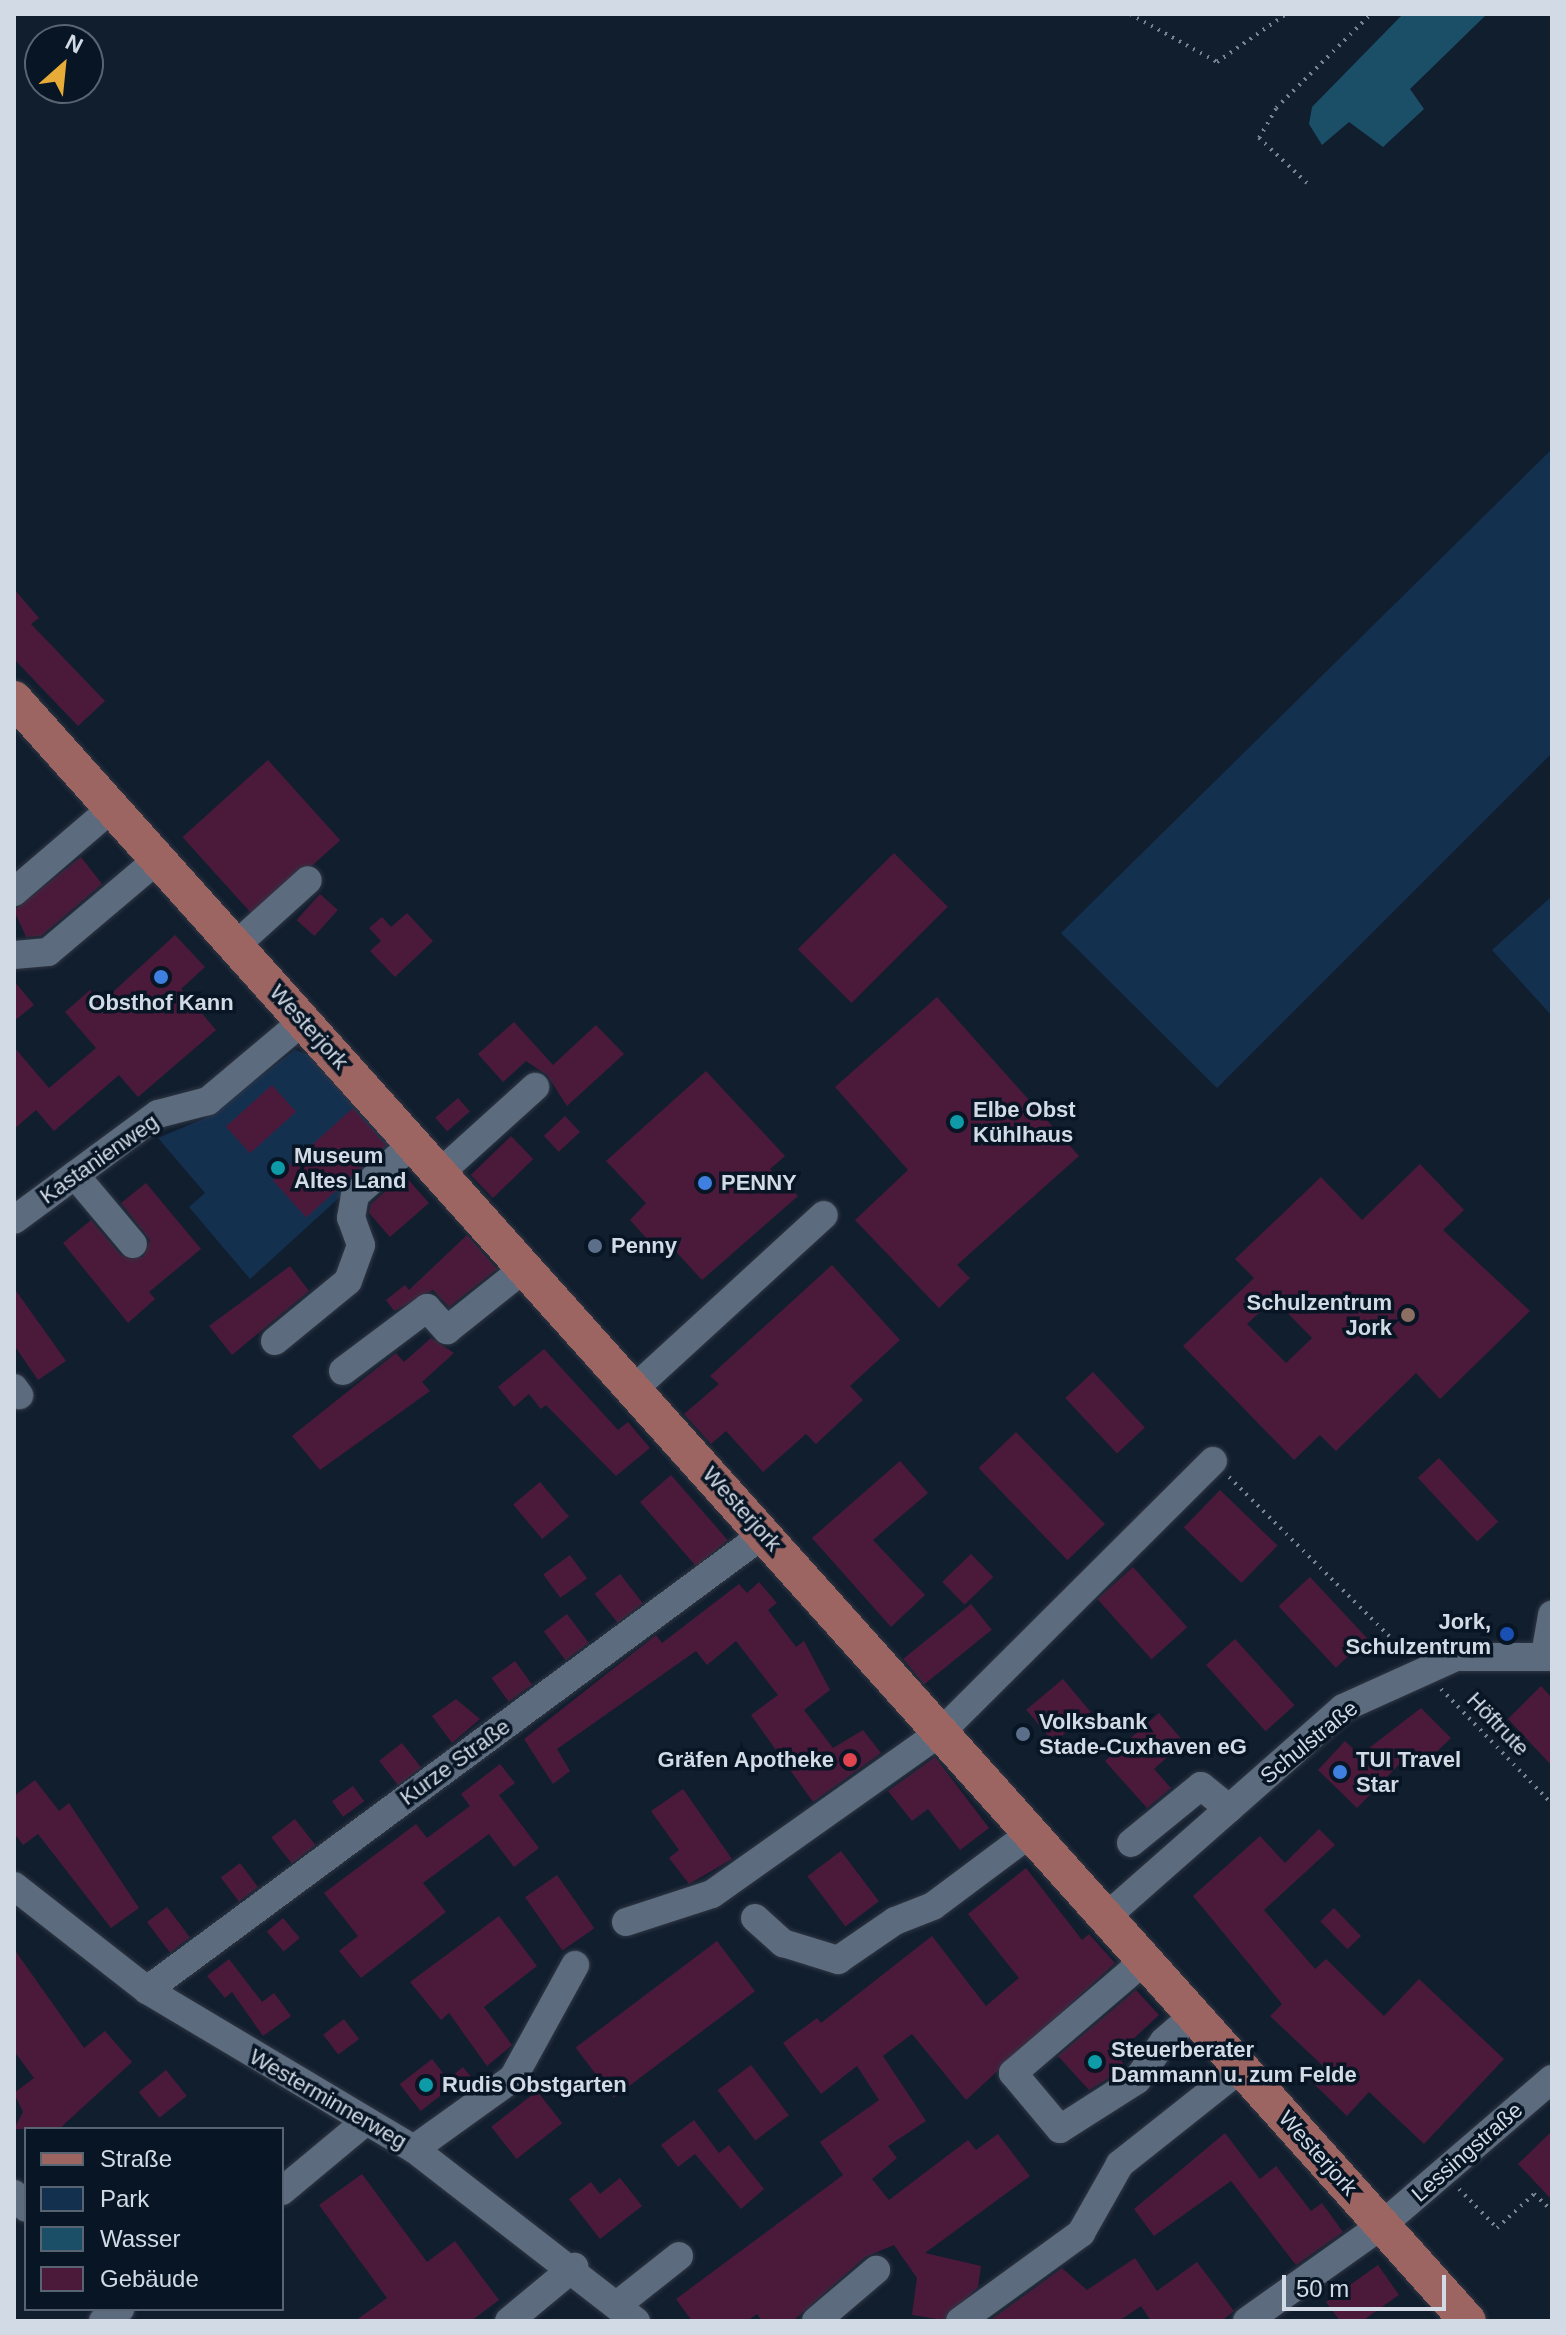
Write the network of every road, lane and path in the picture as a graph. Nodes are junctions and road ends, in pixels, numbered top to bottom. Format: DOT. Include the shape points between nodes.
graph roads {
  1 [pos="1130,14"];
  2 [pos="1286,14"];
  3 [pos="1371,14"];
  4 [pos="1307,183"];
  5 [pos="14,699"];
  6 [pos="111,809"];
  7 [pos="157,860"];
  8 [pos="308,880"];
  9 [pos="14,892"];
  10 [pos="235,946"];
  11 [pos="14,955"];
  12 [pos="303,1021"];
  13 [pos="535,1087"];
  14 [pos="414,1143"];
  15 [pos="441,1172"];
  16 [pos="75,1175"];
  17 [pos="824,1215"];
  18 [pos="14,1220"];
  19 [pos="133,1244"];
  20 [pos="526,1267"];
  21 [pos="275,1341"];
  22 [pos="343,1371"];
  23 [pos="635,1388"];
  24 [pos="1213,1461"];
  25 [pos="764,1534"];
  26 [pos="1552,1615"];
  27 [pos="1548,1656"];
  28 [pos="1420,1667"];
  29 [pos="941,1732"];
  30 [pos="1552,1804"];
  31 [pos="1229,1809"];
  32 [pos="1031,1833"];
  33 [pos="1131,1843"];
  34 [pos="14,1886"];
  35 [pos="1106,1917"];
  36 [pos="755,1918"];
  37 [pos="626,1922"];
  38 [pos="1145,1960"];
  39 [pos="575,1965"];
  40 [pos="147,1990"];
  41 [pos="1194,2015"];
  42 [pos="1241,2068"];
  43 [pos="1552,2079"];
  44 [pos="366,2121"];
  45 [pos="414,2149"];
  46 [pos="1445,2172"];
  47 [pos="284,2189"];
  48 [pos="1552,2211"];
  49 [pos="1382,2225"];
  50 [pos="679,2256"];
  51 [pos="574,2267"];
  52 [pos="876,2270"];
  53 [pos="626,2313"];
  54 [pos="509,2321"];
  55 [pos="816,2321"];
  56 [pos="960,2321"];
  57 [pos="1247,2321"];
  58 [pos="1468,2321"];
  1 -- 2 [label="path" via="1217,62"];
  3 -- 4 [label="path" via="1276,108 1259,138"];
  5 -- 6 [label="main road, Westerjork"];
  6 -- 7 [label="main road, Westerjork"];
  6 -- 9 [label="street"];
  7 -- 10 [label="main road, Westerjork"];
  7 -- 11 [label="street" via="48,952"];
  8 -- 10 [label="street"];
  10 -- 12 [label="main road, Westerjork"];
  12 -- 14 [label="main road, Westerjork"];
  12 -- 16 [label="street, Kastanienweg" via="208,1101 158,1114"];
  13 -- 15 [label="street"];
  14 -- 15 [label="main road, Westerjork"];
  14 -- 21 [label="street" via="355,1195 351,1218 361,1245 348,1281"];
  15 -- 20 [label="main road, Westerjork"];
  16 -- 18 [label="street, Kastanienweg"];
  16 -- 19 [label="street"];
  17 -- 23 [label="street"];
  20 -- 22 [label="street" via="447,1330 427,1308"];
  20 -- 23 [label="main road, Westerjork"];
  23 -- 25 [label="main road, Westerjork"];
  24 -- 28 [label="path, Höftrute"];
  24 -- 29 [label="street"];
  25 -- 29 [label="main road, Westerjork"];
  25 -- 40 [label="street, Kurze Straße"];
  26 -- 27 [label="street"];
  27 -- 28 [label="street, Schulstraße" via="1456,1657"];
  28 -- 30 [label="path, Höftrute"];
  28 -- 31 [label="street, Schulstraße" via="1343,1708"];
  29 -- 32 [label="main road, Westerjork"];
  29 -- 37 [label="street" via="712,1894"];
  31 -- 33 [label="street" via="1201,1786"];
  31 -- 35 [label="street, Schulstraße"];
  32 -- 35 [label="main road, Westerjork"];
  32 -- 36 [label="street" via="933,1906 895,1921 838,1960 783,1943"];
  34 -- 40 [label="street, Westerminnerweg"];
  35 -- 38 [label="main road, Westerjork"];
  38 -- 41 [label="main road, Westerjork"];
  38 -- 41 [label="street" via="1013,2073 1060,2129 1137,2080 1164,2041"];
  39 -- 45 [label="street" via="513,2078"];
  40 -- 44 [label="street, Westerminnerweg"];
  41 -- 42 [label="main road, Westerjork"];
  42 -- 49 [label="main road, Westerjork"];
  42 -- 56 [label="street" via="1120,2164 1081,2233"];
  43 -- 46 [label="street, Lessingstraße"];
  44 -- 45 [label="street, Westerminnerweg"];
  44 -- 47 [label="street"];
  45 -- 51 [label="street, Westerminnerweg"];
  46 -- 48 [label="path" via="1497,2228 1534,2194"];
  46 -- 49 [label="street, Lessingstraße"];
  49 -- 57 [label="street, Lessingstraße"];
  49 -- 58 [label="main road, Westerjork"];
  50 -- 53 [label="street"];
  51 -- 53 [label="street, Westerminnerweg"];
  51 -- 54 [label="street"];
  52 -- 55 [label="street"];
}
